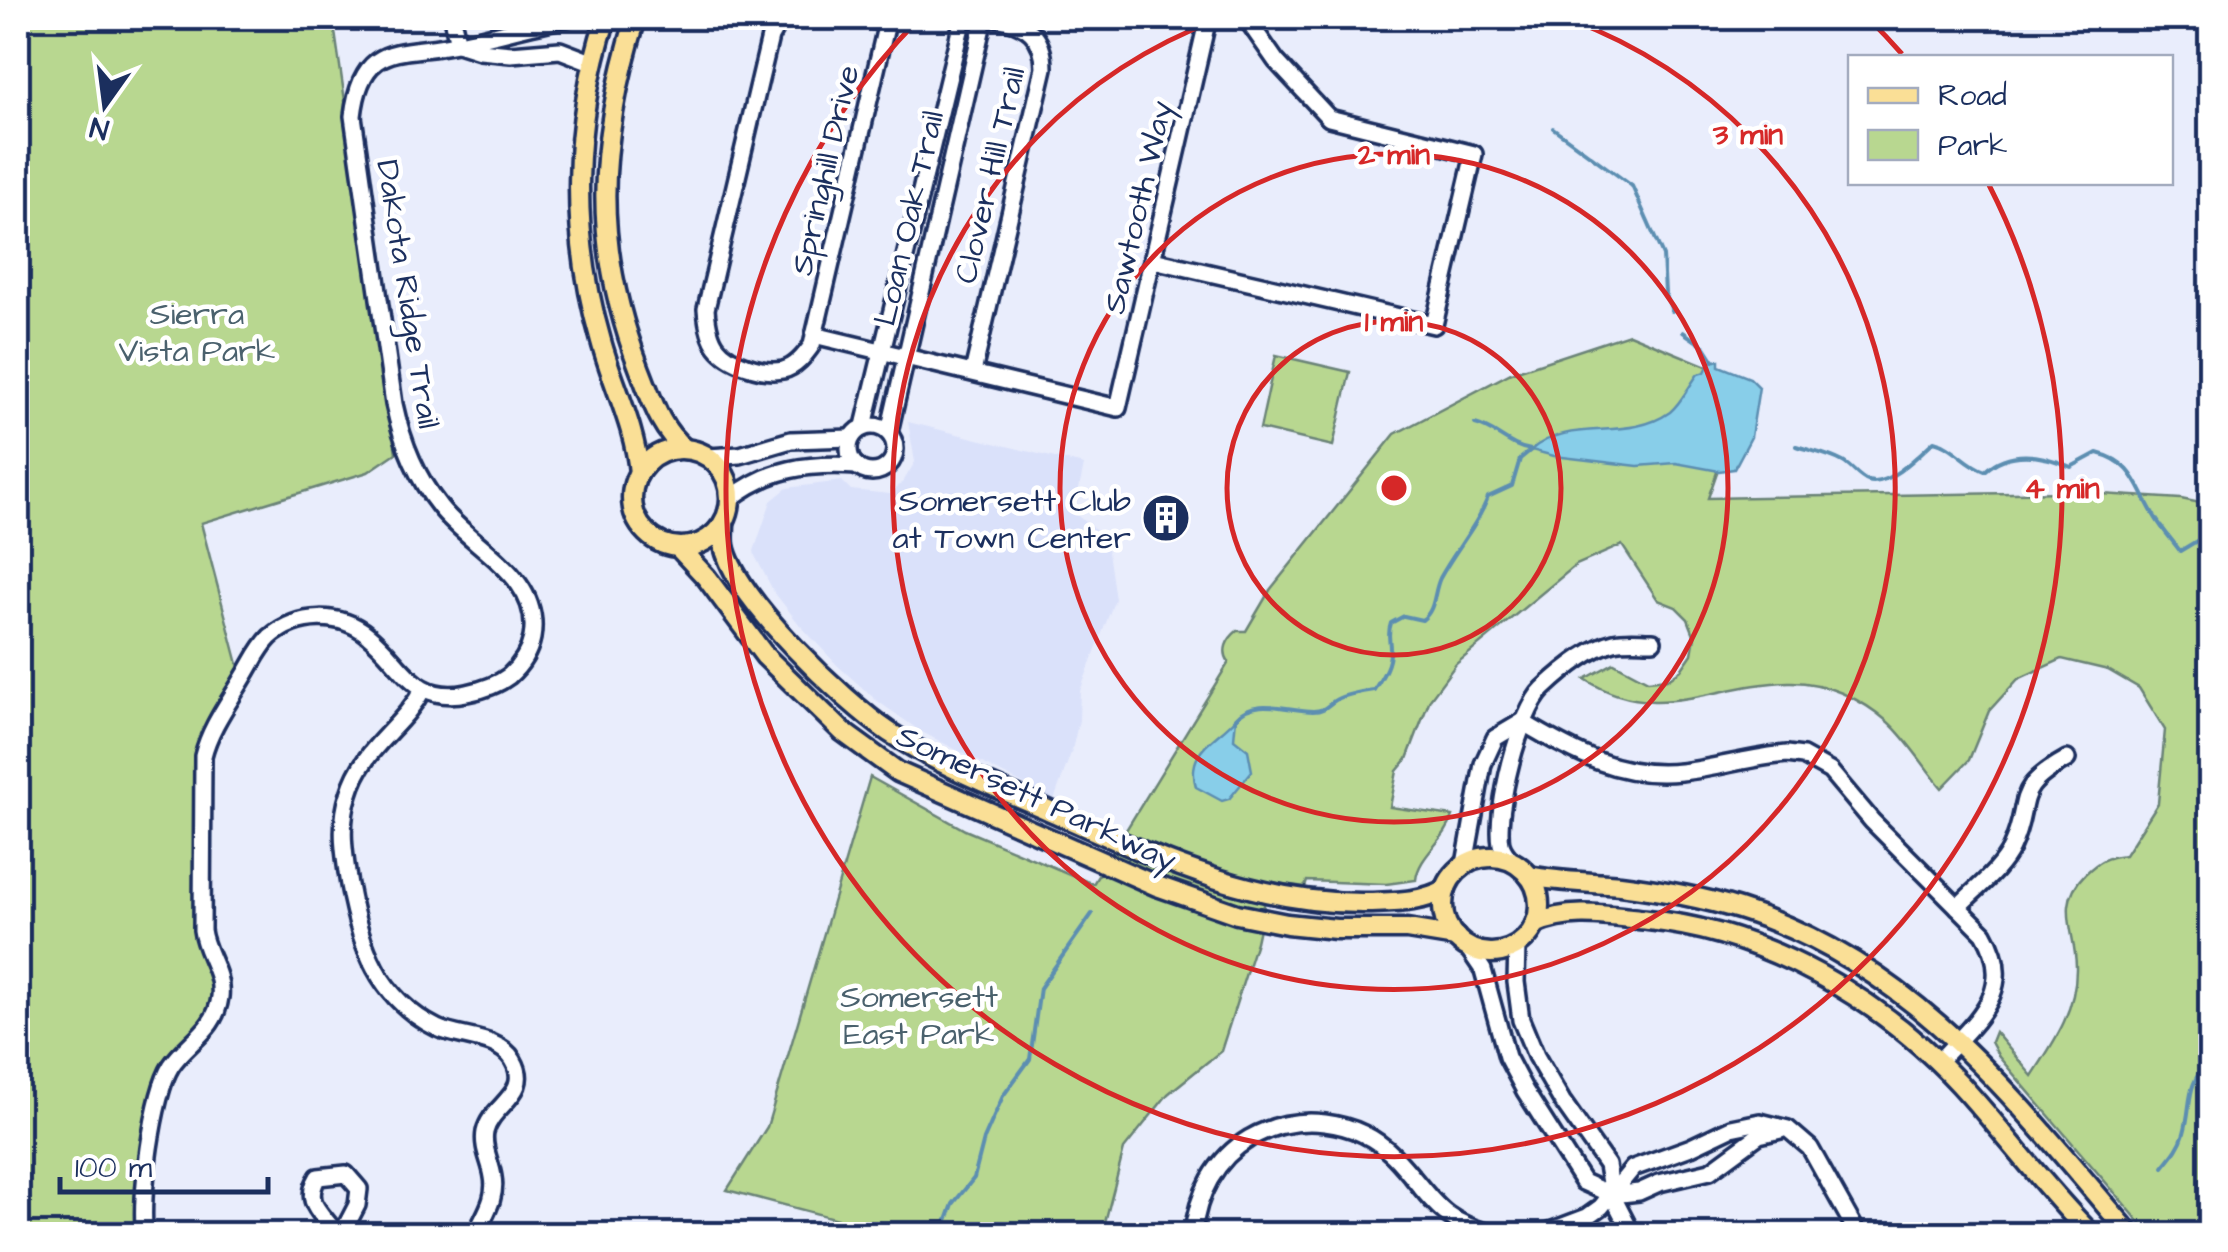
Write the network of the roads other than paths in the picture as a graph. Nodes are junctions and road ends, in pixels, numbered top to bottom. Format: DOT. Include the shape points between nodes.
graph roads {
  1 [pos="452,18"];
  2 [pos="566,18"];
  3 [pos="606,18"];
  4 [pos="636,18"];
  5 [pos="782,18"];
  6 [pos="861,18"];
  7 [pos="963,18"];
  8 [pos="984,18"];
  9 [pos="996,18"];
  10 [pos="1208,18"];
  11 [pos="1246,18"];
  12 [pos="887,20"];
  13 [pos="458,44"];
  14 [pos="594,63"];
  15 [pos="1153,260"];
  16 [pos="814,336"];
  17 [pos="882,351"];
  18 [pos="904,357"];
  19 [pos="973,372"];
  20 [pos="858,432"];
  21 [pos="889,432"];
  22 [pos="685,449"];
  23 [pos="708,457"];
  24 [pos="857,466"];
  25 [pos="639,473"];
  26 [pos="730,499"];
  27 [pos="724,522"];
  28 [pos="678,547"];
  29 [pos="1653,641"];
  30 [pos="423,689"];
  31 [pos="1522,722"];
  32 [pos="2067,759"];
  33 [pos="1514,863"];
  34 [pos="1466,864"];
  35 [pos="1529,876"];
  36 [pos="1446,889"];
  37 [pos="1958,907"];
  38 [pos="1535,924"];
  39 [pos="1461,941"];
  40 [pos="1517,945"];
  41 [pos="1958,1040"];
  42 [pos="1938,1062"];
  43 [pos="1788,1129"];
  44 [pos="1612,1195"];
  45 [pos="145,1234"];
  46 [pos="476,1234"];
  47 [pos="1194,1234"];
  48 [pos="1495,1234"];
  49 [pos="1542,1234"];
  50 [pos="1632,1234"];
  51 [pos="1858,1234"];
  52 [pos="2091,1234"];
  53 [pos="2130,1234"];
  1 -- 13 [label="street"];
  2 -- 13 [label="street, Dakota Ridge Trail"];
  3 -- 14 [label="main road"];
  4 -- 22 [label="main road" via="605,164 608,251 632,348 658,416"];
  5 -- 16 [label="street" via="770,37 707,326 729,357 765,369 795,364"];
  6 -- 12 [label="street"];
  7 -- 17 [label="street, Loan Oak Trail"];
  8 -- 18 [label="street, Loan Oak Trail"];
  9 -- 19 [label="street, Clover Hill Trail" via="1018,22 1039,39 1044,68"];
  10 -- 15 [label="street, Sawtooth Way"];
  11 -- 15 [label="street" via="1330,118 1474,154 1434,325"];
  12 -- 16 [label="street, Springhill Drive"];
  13 -- 14 [label="street, Dakota Ridge Trail" via="511,54 560,50"];
  13 -- 30 [label="street, Dakota Ridge Trail" via="397,50 381,58 360,84 353,116 404,442 442,510 522,586 533,628 523,660 498,684 455,696"];
  14 -- 25 [label="main road" via="578,180 580,248 601,342 634,432"];
  15 -- 19 [label="street, Sawtooth Way" via="1118,408"];
  16 -- 17 [label="street"];
  17 -- 18 [label="street"];
  17 -- 20 [label="street, Loan Oak Trail"];
  18 -- 19 [label="street"];
  18 -- 21 [label="street, Loan Oak Trail"];
  20 -- 21 [label="street" via="877,425"];
  20 -- 23 [label="street"];
  20 -- 24 [label="street" via="850,456"];
  21 -- 24 [label="street" via="896,451 890,464 869,472"];
  22 -- 23 [label="main road"];
  22 -- 25 [label="main road" via="659,454"];
  23 -- 26 [label="main road" via="725,475"];
  24 -- 26 [label="street" via="767,474"];
  25 -- 28 [label="main road" via="633,488 638,521 648,534"];
  26 -- 27 [label="main road"];
  27 -- 28 [label="main road" via="705,541"];
  27 -- 36 [label="main road, Somersett Parkway" via="732,566 801,656 861,710 936,760 1239,888 1346,904 1406,902"];
  28 -- 39 [label="main road, Somersett Parkway" via="765,656 843,732 898,772 1157,886 1237,914 1336,929 1407,929"];
  29 -- 31 [label="street" via="1614,642 1592,652 1542,690"];
  30 -- 45 [label="street" via="358,628 331,619 302,620 262,647 212,732 201,768 202,930 220,999 210,1026 164,1079 142,1206"];
  30 -- 46 [label="street" via="356,774 343,844 362,946 388,990 439,1029 503,1049 516,1068 512,1097 485,1133 494,1192"];
  31 -- 33 [label="street" via="1500,813 1501,844"];
  31 -- 34 [label="street" via="1495,738 1483,764"];
  31 -- 37 [label="street" via="1580,756 1627,770 1680,772 1788,754 1817,762"];
  32 -- 37 [label="street" via="2028,789 2012,847"];
  33 -- 34 [label="main road" via="1490,857"];
  33 -- 35 [label="main road"];
  34 -- 36 [label="main road"];
  35 -- 38 [label="main road" via="1538,899"];
  35 -- 41 [label="main road" via="1654,890 1741,910 1854,961"];
  36 -- 39 [label="main road" via="1444,914"];
  37 -- 41 [label="street" via="1992,947 1997,978 1988,1006"];
  38 -- 40 [label="main road"];
  38 -- 42 [label="main road" via="1556,914 1601,915 1733,938 1853,995"];
  39 -- 40 [label="main road" via="1492,952"];
  39 -- 44 [label="street" via="1483,970 1506,1057 1525,1091 1582,1182"];
  40 -- 44 [label="street" via="1521,1020 1553,1086 1607,1165"];
  41 -- 42 [label="street"];
  41 -- 53 [label="main road"];
  42 -- 52 [label="main road"];
  43 -- 44 [label="street" via="1759,1135 1710,1171"];
  43 -- 44 [label="street" via="1760,1122 1732,1128 1633,1168"];
  43 -- 51 [label="street" via="1810,1148"];
  44 -- 49 [label="street" via="1587,1218"];
  44 -- 50 [label="street"];
  47 -- 48 [label="street" via="1202,1195 1227,1156 1269,1129 1309,1121 1351,1128 1377,1142 1436,1207"];
}
